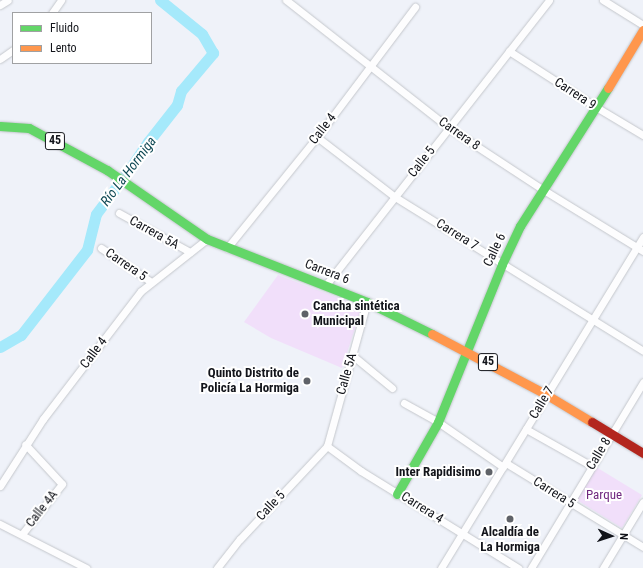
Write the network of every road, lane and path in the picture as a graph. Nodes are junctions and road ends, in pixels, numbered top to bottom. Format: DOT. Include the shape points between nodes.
graph roads {
  1 [pos="8,0"];
  2 [pos="286,0"];
  3 [pos="549,0"];
  4 [pos="603,0"];
  5 [pos="58,1"];
  6 [pos="0,5"];
  7 [pos="416,7"];
  8 [pos="52,12"];
  9 [pos="643,25"];
  10 [pos="643,30"];
  11 [pos="12,51"];
  12 [pos="509,51"];
  13 [pos="0,59"];
  14 [pos="370,66"];
  15 [pos="596,107"];
  16 [pos="0,126"];
  17 [pos="449,128"];
  18 [pos="643,135"];
  19 [pos="317,137"];
  20 [pos="542,189"];
  21 [pos="395,197"];
  22 [pos="119,214"];
  23 [pos="643,237"];
  24 [pos="207,239"];
  25 [pos="101,248"];
  26 [pos="228,248"];
  27 [pos="640,249"];
  28 [pos="190,252"];
  29 [pos="502,264"];
  30 [pos="151,282"];
  31 [pos="325,286"];
  32 [pos="367,302"];
  33 [pos="592,320"];
  34 [pos="467,351"];
  35 [pos="643,351"];
  36 [pos="352,355"];
  37 [pos="643,382"];
  38 [pos="392,388"];
  39 [pos="547,395"];
  40 [pos="404,403"];
  41 [pos="438,422"];
  42 [pos="526,429"];
  43 [pos="612,434"];
  44 [pos="25,444"];
  45 [pos="326,446"];
  46 [pos="643,453"];
  47 [pos="504,465"];
  48 [pos="592,466"];
  49 [pos="0,486"];
  50 [pos="397,494"];
  51 [pos="643,502"];
  52 [pos="570,503"];
  53 [pos="0,524"];
  54 [pos="462,533"];
  55 [pos="22,534"];
  56 [pos="623,535"];
  57 [pos="643,547"];
  58 [pos="86,568"];
  59 [pos="217,568"];
  60 [pos="441,568"];
  61 [pos="518,568"];
  62 [pos="531,568"];
  63 [pos="603,568"];
  1 -- 6 [label="street"];
  2 -- 14 [label="street, Carrera 8"];
  3 -- 12 [label="street, Calle 5"];
  4 -- 9 [label="street"];
  5 -- 8 [label="street"];
  7 -- 14 [label="street, Calle 4"];
  10 -- 15 [label="main road, Calle 6"];
  11 -- 13 [label="street"];
  12 -- 15 [label="street, Carrera 9"];
  12 -- 17 [label="street, Calle 5"];
  14 -- 17 [label="street, Carrera 8"];
  14 -- 19 [label="street, Calle 4"];
  15 -- 18 [label="street, Carrera 9"];
  15 -- 20 [label="main road, Calle 6"];
  16 -- 24 [label="main road, Carrera 6 / 45" via="29,128 106,170"];
  17 -- 20 [label="street, Carrera 8"];
  17 -- 21 [label="street, Calle 5"];
  19 -- 21 [label="street, Carrera 7"];
  19 -- 26 [label="street, Calle 4"];
  20 -- 27 [label="street, Carrera 8"];
  20 -- 29 [label="main road, Calle 6"];
  21 -- 29 [label="street, Carrera 7"];
  21 -- 31 [label="street, Calle 5"];
  22 -- 28 [label="street, Carrera 5A"];
  23 -- 27 [label="street, Calle 7"];
  24 -- 26 [label="main road, Carrera 6 / 45"];
  24 -- 28 [label="street, Calle 4"];
  25 -- 30 [label="street, Carrera 5"];
  26 -- 31 [label="main road, Carrera 6 / 45"];
  27 -- 33 [label="street, Calle 7"];
  28 -- 30 [label="street, Calle 4"];
  29 -- 33 [label="street, Carrera 7"];
  29 -- 34 [label="main road, Calle 6"];
  30 -- 44 [label="street, Calle 4"];
  31 -- 32 [label="main road, Carrera 6 / 45"];
  32 -- 34 [label="main road, Carrera 6 / 45"];
  32 -- 36 [label="street, Calle 5A"];
  33 -- 35 [label="street, Carrera 7"];
  33 -- 39 [label="street, Calle 7"];
  34 -- 39 [label="main road, Carrera 6 / 45"];
  34 -- 41 [label="main road, Calle 6"];
  36 -- 38 [label="street"];
  36 -- 45 [label="street, Calle 5A"];
  37 -- 43 [label="street, Calle 8"];
  39 -- 42 [label="street, Calle 7"];
  39 -- 43 [label="main road, Carrera 6 / 45"];
  40 -- 41 [label="street, Carrera 5"];
  41 -- 47 [label="street, Carrera 5"];
  41 -- 50 [label="main road, Calle 6"];
  42 -- 47 [label="street, Calle 7"];
  42 -- 48 [label="street"];
  43 -- 46 [label="main road, Carrera 6 / 45"];
  43 -- 48 [label="street, Calle 8"];
  44 -- 49 [label="street, Calle 4"];
  44 -- 55 [label="street, Calle 4A" via="62,484"];
  45 -- 50 [label="street, Carrera 4"];
  45 -- 59 [label="street, Calle 5" via="240,539"];
  47 -- 52 [label="street, Carrera 5"];
  47 -- 54 [label="street, Calle 7"];
  48 -- 52 [label="street, Calle 8"];
  50 -- 54 [label="street, Carrera 4"];
  51 -- 56 [label="street"];
  52 -- 56 [label="street, Carrera 5"];
  52 -- 62 [label="street, Calle 8"];
  53 -- 55 [label="street"];
  54 -- 60 [label="street, Calle 7"];
  54 -- 61 [label="street, Carrera 4"];
  55 -- 58 [label="street"];
  56 -- 57 [label="street, Carrera 5"];
  56 -- 63 [label="street"];
}
